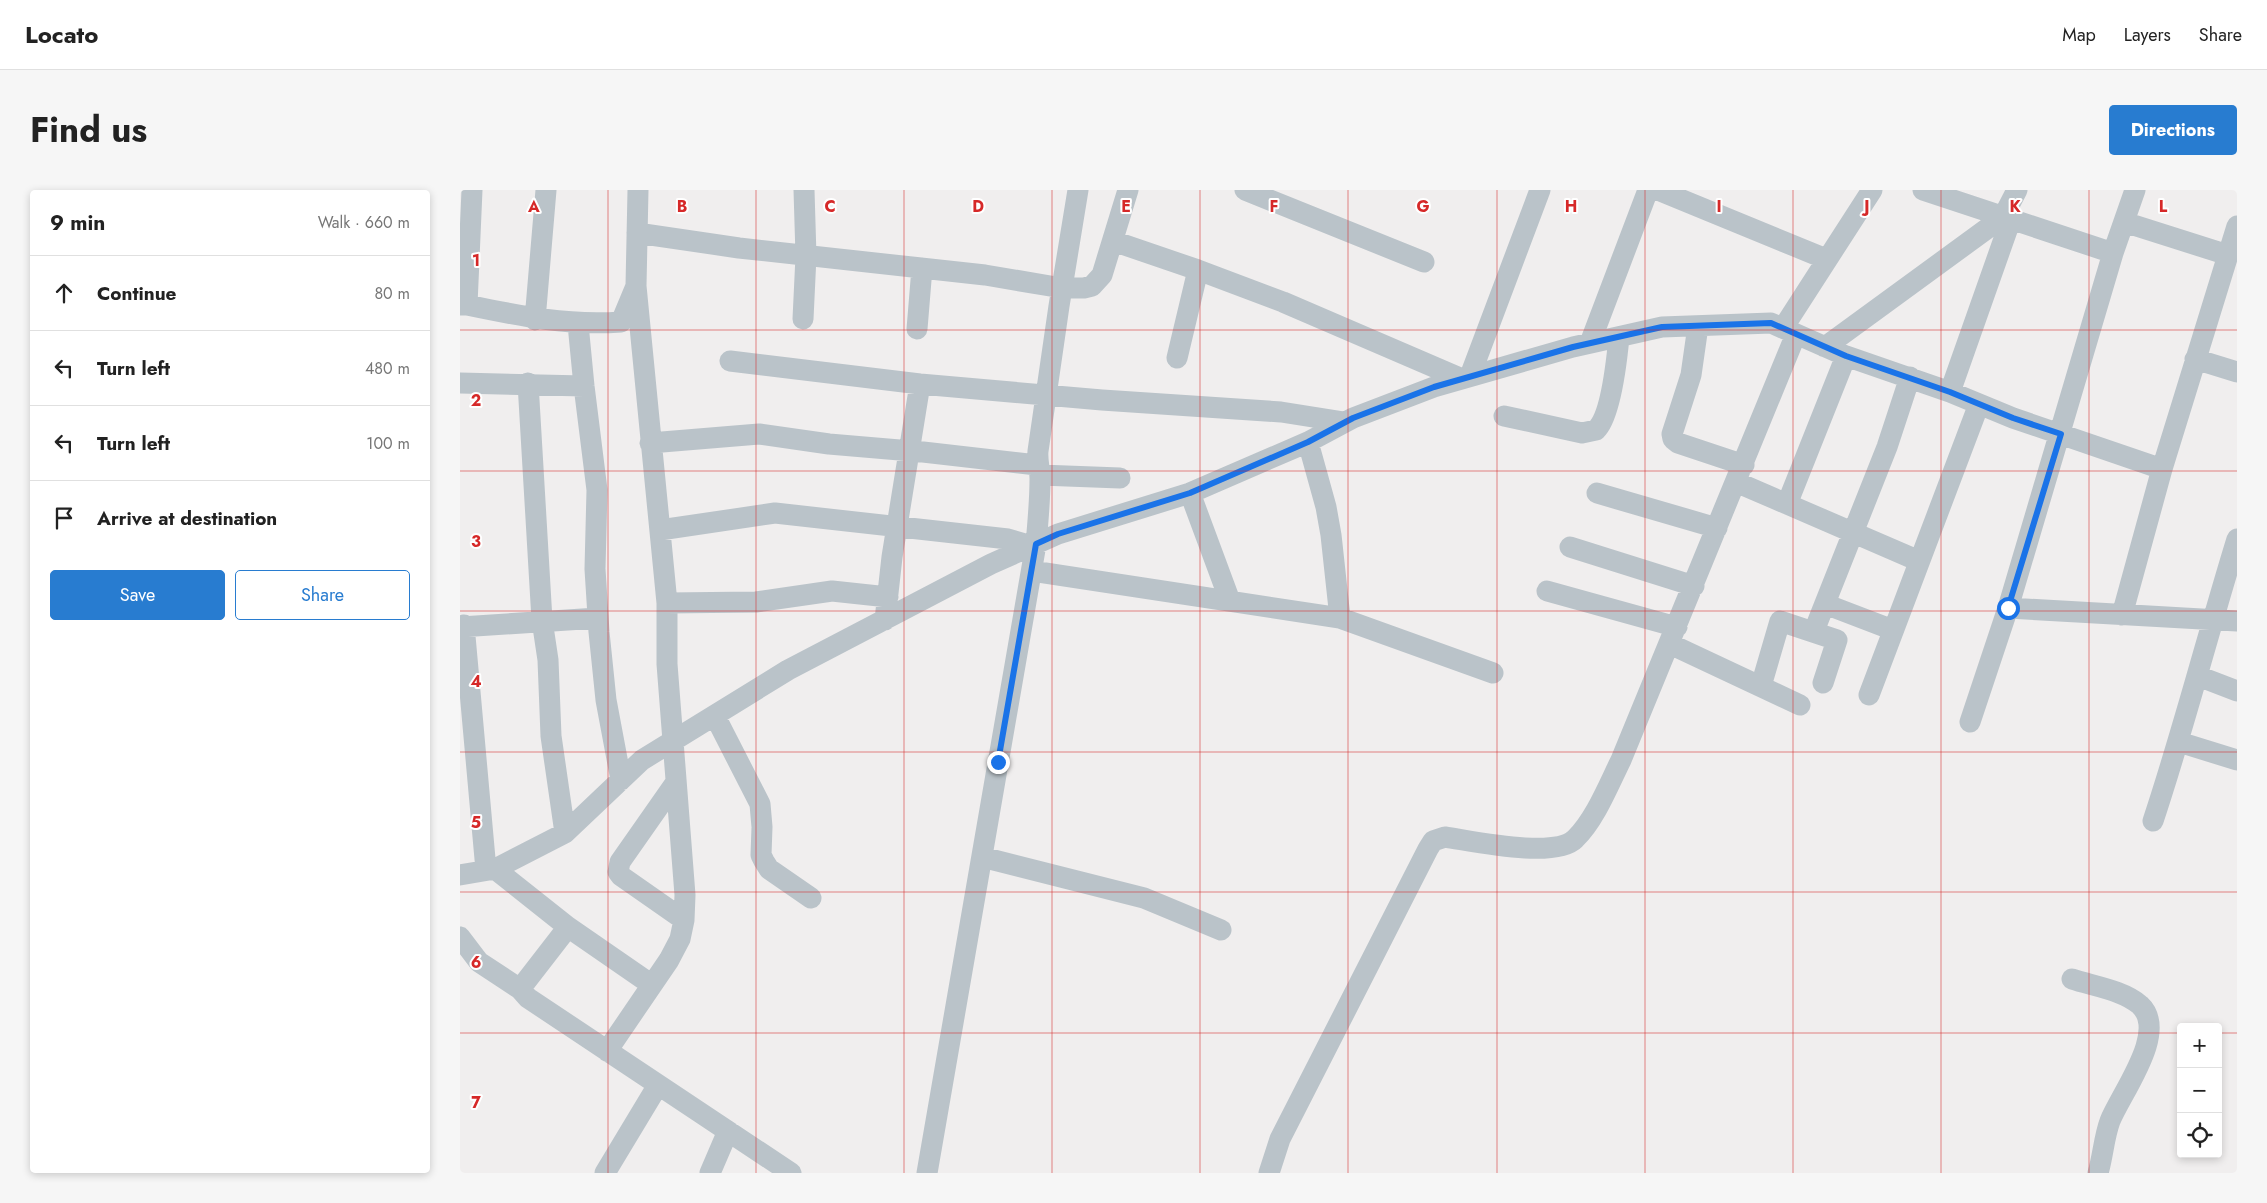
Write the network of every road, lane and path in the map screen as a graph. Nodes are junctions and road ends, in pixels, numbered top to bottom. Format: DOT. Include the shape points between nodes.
graph roads {
  1 [pos="472,190"];
  2 [pos="546,190"];
  3 [pos="638,190"];
  4 [pos="804,190"];
  5 [pos="1078,190"];
  6 [pos="1128,190"];
  7 [pos="1245,190"];
  8 [pos="1540,190"];
  9 [pos="1648,190"];
  10 [pos="1658,190"];
  11 [pos="1872,190"];
  12 [pos="1923,190"];
  13 [pos="2017,190"];
  14 [pos="2135,190"];
  15 [pos="2007,218"];
  16 [pos="2124,222"];
  17 [pos="2237,226"];
  18 [pos="637,233"];
  19 [pos="465,234"];
  20 [pos="1113,241"];
  21 [pos="2113,253"];
  22 [pos="806,256"];
  23 [pos="1826,259"];
  24 [pos="1424,262"];
  25 [pos="2230,264"];
  26 [pos="922,268"];
  27 [pos="1198,270"];
  28 [pos="636,286"];
  29 [pos="1062,288"];
  30 [pos="464,305"];
  31 [pos="803,319"];
  32 [pos="535,320"];
  33 [pos="578,324"];
  34 [pos="1698,326"];
  35 [pos="918,328"];
  36 [pos="1790,331"];
  37 [pos="1619,337"];
  38 [pos="1590,343"];
  39 [pos="1825,347"];
  40 [pos="1846,356"];
  41 [pos="1177,358"];
  42 [pos="2195,359"];
  43 [pos="730,362"];
  44 [pos="2237,372"];
  45 [pos="1466,378"];
  46 [pos="1910,378"];
  47 [pos="460,382"];
  48 [pos="528,383"];
  49 [pos="920,384"];
  50 [pos="584,386"];
  51 [pos="1950,392"];
  52 [pos="1046,394"];
  53 [pos="1979,404"];
  54 [pos="1504,416"];
  55 [pos="1344,422"];
  56 [pos="2061,434"];
  57 [pos="1308,442"];
  58 [pos="650,443"];
  59 [pos="909,451"];
  60 [pos="2162,469"];
  61 [pos="1038,470"];
  62 [pos="1740,474"];
  63 [pos="1120,478"];
  64 [pos="1190,493"];
  65 [pos="1597,493"];
  66 [pos="1787,504"];
  67 [pos="897,525"];
  68 [pos="1718,528"];
  69 [pos="660,530"];
  70 [pos="1854,533"];
  71 [pos="2237,539"];
  72 [pos="1034,545"];
  73 [pos="1570,547"];
  74 [pos="1919,560"];
  75 [pos="1032,571"];
  76 [pos="1694,586"];
  77 [pos="1547,591"];
  78 [pos="888,596"];
  79 [pos="1230,601"];
  80 [pos="668,602"];
  81 [pos="1825,604"];
  82 [pos="2008,608"];
  83 [pos="2122,615"];
  84 [pos="598,618"];
  85 [pos="1340,618"];
  86 [pos="542,620"];
  87 [pos="885,620"];
  88 [pos="2212,620"];
  89 [pos="2237,621"];
  90 [pos="462,626"];
  91 [pos="1893,630"];
  92 [pos="1814,631"];
  93 [pos="1674,636"];
  94 [pos="1493,673"];
  95 [pos="2198,676"];
  96 [pos="1823,684"];
  97 [pos="1761,686"];
  98 [pos="2237,691"];
  99 [pos="1869,695"];
  100 [pos="1800,705"];
  101 [pos="715,716"];
  102 [pos="1970,722"];
  103 [pos="673,741"];
  104 [pos="2179,742"];
  105 [pos="2237,760"];
  106 [pos="621,780"];
  107 [pos="676,782"];
  108 [pos="2153,821"];
  109 [pos="565,833"];
  110 [pos="982,857"];
  111 [pos="490,869"];
  112 [pos="460,875"];
  113 [pos="811,898"];
  114 [pos="684,920"];
  115 [pos="568,927"];
  116 [pos="1222,930"];
  117 [pos="460,937"];
  118 [pos="2072,979"];
  119 [pos="652,985"];
  120 [pos="520,989"];
  121 [pos="607,1051"];
  122 [pos="658,1085"];
  123 [pos="728,1131"];
  124 [pos="605,1173"];
  125 [pos="710,1173"];
  126 [pos="791,1173"];
  127 [pos="927,1173"];
  128 [pos="1269,1173"];
  129 [pos="2098,1173"];
  1 -- 19 [label="street"];
  2 -- 32 [label="street"];
  3 -- 18 [label="street"];
  4 -- 22 [label="street"];
  5 -- 29 [label="street"];
  6 -- 20 [label="street"];
  7 -- 24 [label="street"];
  8 -- 45 [label="street"];
  9 -- 38 [label="street"];
  10 -- 23 [label="street"];
  11 -- 23 [label="street"];
  12 -- 15 [label="street"];
  13 -- 15 [label="street"];
  14 -- 16 [label="street"];
  15 -- 21 [label="street"];
  15 -- 39 [label="street"];
  15 -- 51 [label="street"];
  16 -- 21 [label="street"];
  16 -- 25 [label="street"];
  17 -- 25 [label="street"];
  18 -- 22 [label="street"];
  18 -- 28 [label="street"];
  19 -- 30 [label="street"];
  20 -- 27 [label="street"];
  20 -- 29 [label="street" via="1097,282 1084,288"];
  21 -- 56 [label="street"];
  22 -- 26 [label="street"];
  22 -- 31 [label="street"];
  23 -- 36 [label="street"];
  25 -- 42 [label="street"];
  26 -- 29 [label="street"];
  26 -- 35 [label="street"];
  27 -- 41 [label="street"];
  27 -- 45 [label="street"];
  28 -- 33 [label="street" via="621,322"];
  28 -- 58 [label="street"];
  29 -- 52 [label="street"];
  30 -- 32 [label="street"];
  32 -- 33 [label="street"];
  33 -- 50 [label="street"];
  34 -- 36 [label="street" via="1771,323"];
  34 -- 37 [label="street" via="1662,327"];
  34 -- 62 [label="street" via="1691,375 1673,439"];
  36 -- 39 [label="street"];
  36 -- 62 [label="street"];
  37 -- 38 [label="street"];
  37 -- 54 [label="street" via="1613,380 1603,420 1596,430 1582,433"];
  38 -- 45 [label="street"];
  39 -- 40 [label="street"];
  40 -- 46 [label="street"];
  40 -- 66 [label="street"];
  42 -- 44 [label="street"];
  42 -- 60 [label="street"];
  43 -- 49 [label="street"];
  45 -- 55 [label="street"];
  46 -- 51 [label="street"];
  46 -- 70 [label="street"];
  47 -- 48 [label="street"];
  48 -- 50 [label="street"];
  48 -- 86 [label="street"];
  49 -- 52 [label="street"];
  49 -- 59 [label="street"];
  50 -- 84 [label="street" via="597,490 595,568"];
  51 -- 53 [label="street"];
  52 -- 55 [label="street" via="1281,412"];
  52 -- 61 [label="street"];
  53 -- 56 [label="street"];
  53 -- 74 [label="street"];
  55 -- 57 [label="street"];
  56 -- 60 [label="street"];
  56 -- 82 [label="street"];
  57 -- 64 [label="street"];
  57 -- 85 [label="street" via="1326,507"];
  58 -- 59 [label="street" via="759,434"];
  58 -- 69 [label="street"];
  59 -- 61 [label="street"];
  59 -- 67 [label="street"];
  60 -- 83 [label="street"];
  61 -- 63 [label="street"];
  61 -- 72 [label="street"];
  62 -- 66 [label="street"];
  62 -- 68 [label="street"];
  64 -- 72 [label="street" via="1058,534"];
  64 -- 79 [label="street"];
  65 -- 68 [label="street"];
  66 -- 70 [label="street"];
  67 -- 69 [label="street" via="775,513"];
  67 -- 72 [label="street"];
  67 -- 78 [label="street"];
  68 -- 76 [label="street"];
  69 -- 80 [label="street"];
  70 -- 74 [label="street"];
  70 -- 81 [label="street"];
  71 -- 88 [label="street"];
  72 -- 75 [label="street"];
  72 -- 87 [label="street"];
  73 -- 76 [label="street"];
  74 -- 91 [label="street"];
  75 -- 79 [label="street"];
  75 -- 110 [label="street"];
  76 -- 93 [label="street"];
  77 -- 93 [label="street"];
  78 -- 80 [label="street" via="832,591 756,602"];
  78 -- 87 [label="street"];
  79 -- 85 [label="street"];
  80 -- 103 [label="street"];
  81 -- 91 [label="street"];
  81 -- 92 [label="street"];
  82 -- 83 [label="street"];
  82 -- 102 [label="street"];
  83 -- 88 [label="street"];
  84 -- 86 [label="street"];
  84 -- 106 [label="street" via="606,700"];
  85 -- 94 [label="street"];
  86 -- 90 [label="street"];
  86 -- 109 [label="street" via="548,660 551,736"];
  87 -- 101 [label="street" via="788,670"];
  88 -- 89 [label="street"];
  88 -- 95 [label="street"];
  90 -- 111 [label="street"];
  91 -- 99 [label="street"];
  92 -- 96 [label="street" via="1837,640"];
  92 -- 97 [label="street" via="1780,621"];
  93 -- 97 [label="street"];
  93 -- 128 [label="street" via="1621,760 1575,840 1550,848 1445,837 1433,841 1280,1139"];
  95 -- 98 [label="street"];
  95 -- 104 [label="street"];
  97 -- 100 [label="street"];
  101 -- 103 [label="street"];
  101 -- 113 [label="street" via="760,804 761,854 764,861 769,869"];
  103 -- 106 [label="street" via="642,760"];
  103 -- 107 [label="street"];
  104 -- 105 [label="street"];
  104 -- 108 [label="street"];
  106 -- 109 [label="street"];
  107 -- 114 [label="street" via="685,894"];
  107 -- 114 [label="street" via="620,862 618,872"];
  109 -- 111 [label="street"];
  110 -- 116 [label="street" via="1144,898"];
  110 -- 127 [label="street"];
  111 -- 112 [label="street"];
  111 -- 115 [label="street"];
  114 -- 119 [label="street" via="680,939"];
  115 -- 119 [label="street"];
  115 -- 120 [label="street"];
  117 -- 120 [label="street" via="480,962"];
  118 -- 129 [label="street" via="2132,1000 2145,1012 2149,1025 2143,1055 2109,1123"];
  119 -- 121 [label="street"];
  120 -- 121 [label="street" via="528,998"];
  121 -- 122 [label="street"];
  122 -- 123 [label="street"];
  122 -- 124 [label="street"];
  123 -- 125 [label="street"];
  123 -- 126 [label="street"];
}
